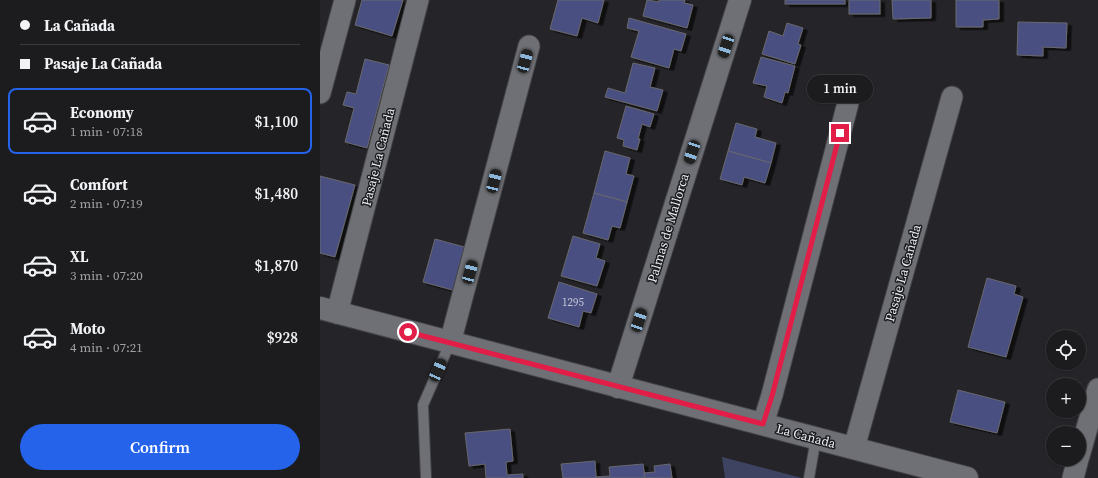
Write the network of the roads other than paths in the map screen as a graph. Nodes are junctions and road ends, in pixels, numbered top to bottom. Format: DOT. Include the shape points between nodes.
graph roads {
  1 [pos="345,0"];
  2 [pos="418,0"];
  3 [pos="740,0"];
  4 [pos="529,46"];
  5 [pos="320,93"];
  6 [pos="952,97"];
  7 [pos="848,103"];
  8 [pos="329,311"];
  9 [pos="450,343"];
  10 [pos="618,386"];
  11 [pos="1098,388"];
  12 [pos="763,424"];
  13 [pos="1086,432"];
  14 [pos="816,438"];
  15 [pos="854,448"];
  16 [pos="1077,466"];
  17 [pos="426,478"];
  18 [pos="809,478"];
  19 [pos="967,478"];
  20 [pos="1073,478"];
  1 -- 5 [label="street"];
  2 -- 8 [label="street, Pasaje La Cañada"];
  3 -- 10 [label="street, Palmas de Mallorca"];
  4 -- 9 [label="street"];
  6 -- 15 [label="street, Pasaje La Cañada"];
  7 -- 12 [label="street"];
  8 -- 9 [label="street, La Cañada"];
  9 -- 10 [label="street, La Cañada"];
  9 -- 17 [label="lane" via="423,405"];
  10 -- 12 [label="street, La Cañada"];
  11 -- 13 [label="street"];
  12 -- 14 [label="street, La Cañada"];
  14 -- 15 [label="street, La Cañada"];
  14 -- 18 [label="lane"];
  15 -- 19 [label="street, La Cañada"];
  16 -- 20 [label="street"];
}
